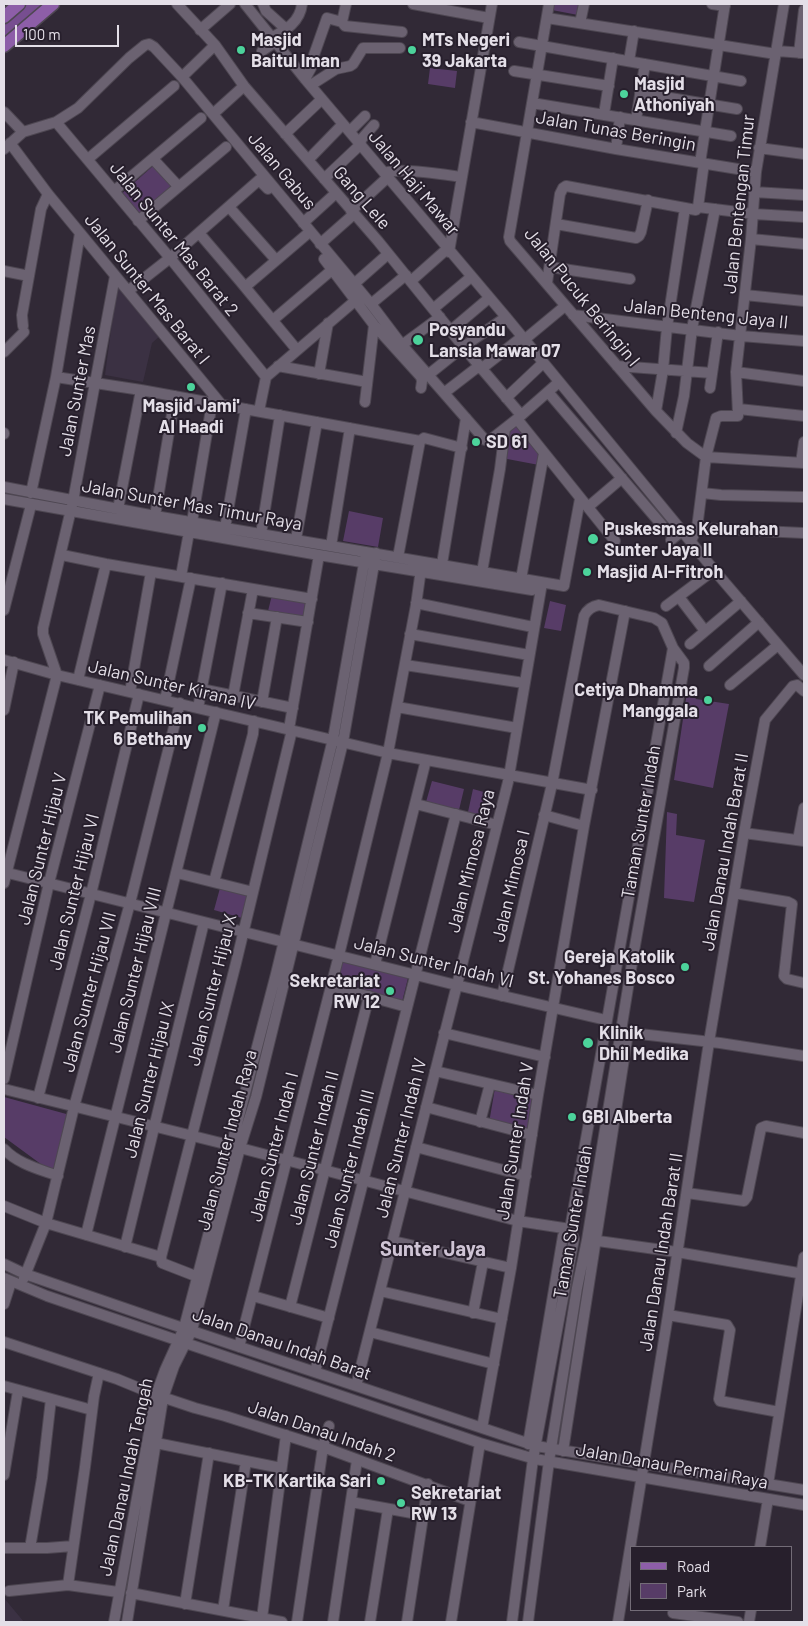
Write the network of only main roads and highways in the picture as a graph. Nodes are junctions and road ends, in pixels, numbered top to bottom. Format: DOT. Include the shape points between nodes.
graph roads {
  1 [pos="19,4"];
  2 [pos="53,4"];
  3 [pos="4,17"];
  4 [pos="4,46"];
  1 -- 3 [label="main road"];
  2 -- 4 [label="main road"];
}
